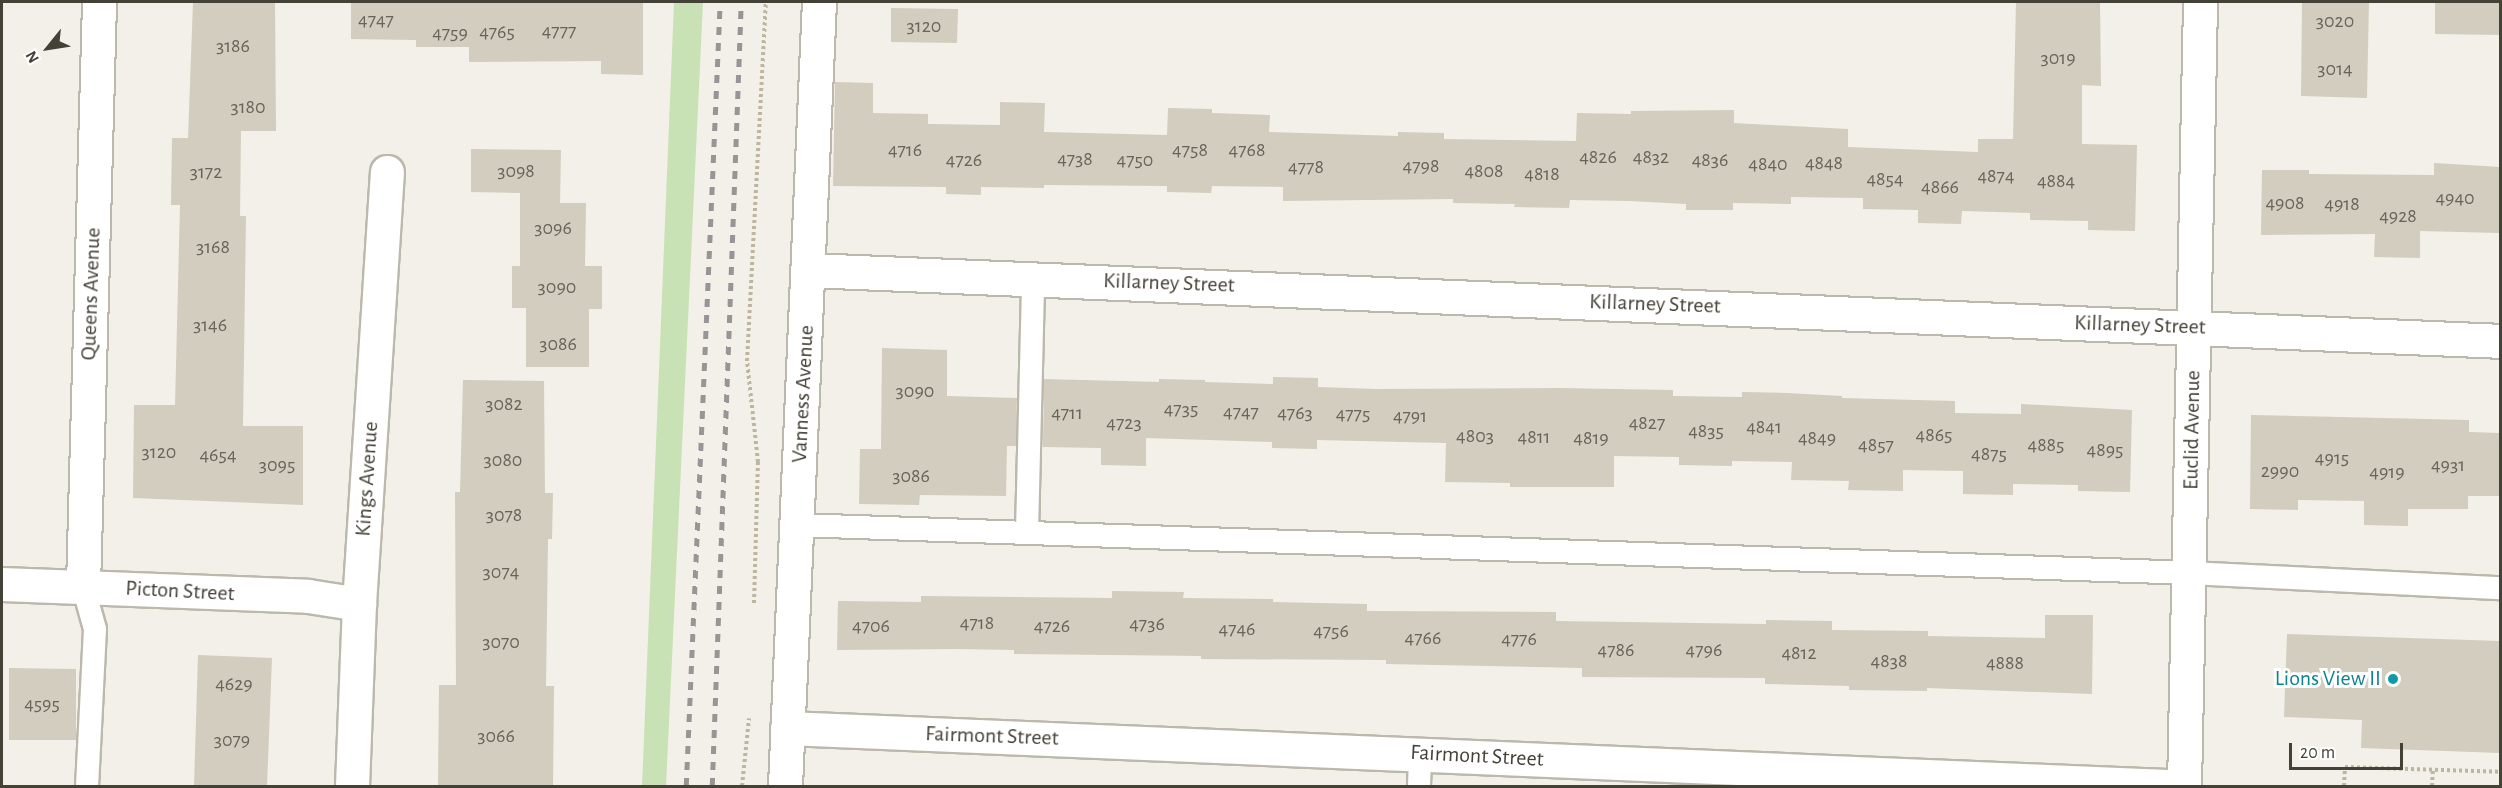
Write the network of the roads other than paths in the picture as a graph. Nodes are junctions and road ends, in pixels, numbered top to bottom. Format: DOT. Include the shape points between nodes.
graph roads {
  1 [pos="99,2"];
  2 [pos="819,2"];
  3 [pos="2200,2"];
  4 [pos="387,172"];
  5 [pos="809,270"];
  6 [pos="1033,278"];
  7 [pos="2194,328"];
  8 [pos="2500,341"];
  9 [pos="797,525"];
  10 [pos="1027,532"];
  11 [pos="2190,573"];
  12 [pos="2,584"];
  13 [pos="83,586"];
  14 [pos="2500,588"];
  15 [pos="359,603"];
  16 [pos="787,728"];
  17 [pos="1420,754"];
  18 [pos="87,786"];
  19 [pos="352,786"];
  20 [pos="785,786"];
  21 [pos="1419,786"];
  22 [pos="2167,786"];
  23 [pos="2184,786"];
  1 -- 13 [label="street, Queens Avenue"];
  2 -- 5 [label="street, Vanness Avenue"];
  3 -- 7 [label="street, Euclid Avenue"];
  4 -- 15 [label="street, Kings Avenue"];
  5 -- 6 [label="street, Killarney Street"];
  5 -- 9 [label="street, Vanness Avenue"];
  6 -- 7 [label="street, Killarney Street"];
  6 -- 10 [label="lane"];
  7 -- 8 [label="street, Killarney Street"];
  7 -- 11 [label="street, Euclid Avenue"];
  9 -- 10 [label="lane"];
  9 -- 16 [label="street, Vanness Avenue"];
  10 -- 11 [label="lane"];
  11 -- 14 [label="lane"];
  11 -- 23 [label="street, Euclid Avenue"];
  12 -- 13 [label="street, Picton Street"];
  13 -- 15 [label="street, Picton Street"];
  13 -- 18 [label="lane" via="95,629"];
  15 -- 19 [label="street, Kings Avenue"];
  16 -- 17 [label="street, Fairmont Street"];
  16 -- 20 [label="street, Vanness Avenue"];
  17 -- 21 [label="lane"];
  17 -- 22 [label="street, Fairmont Street"];
}
